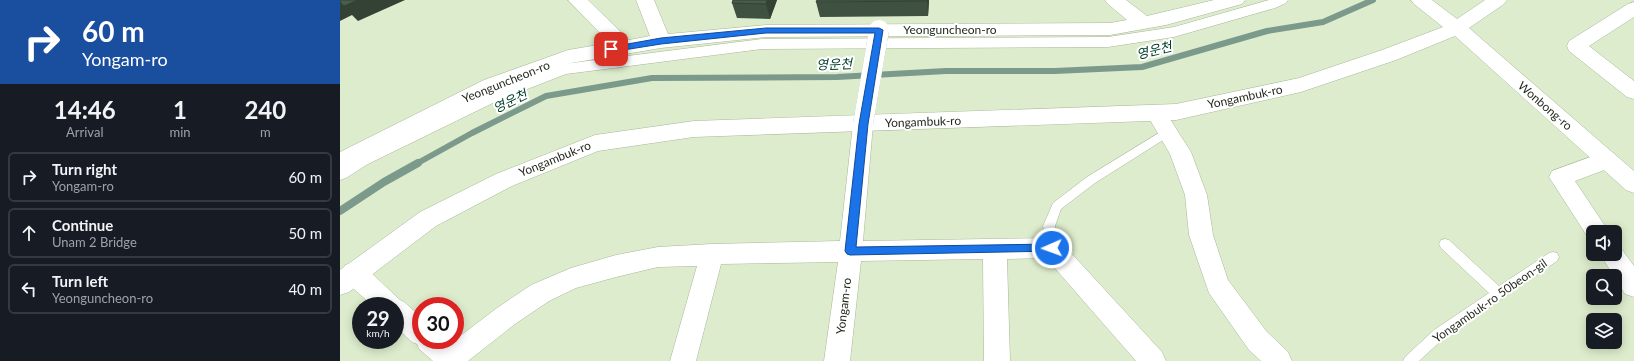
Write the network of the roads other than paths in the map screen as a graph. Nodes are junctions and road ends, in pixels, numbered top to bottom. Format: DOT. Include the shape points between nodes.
graph roads {
  1 [pos="577,0"];
  2 [pos="646,0"];
  3 [pos="1114,0"];
  4 [pos="1236,0"];
  5 [pos="1281,0"];
  6 [pos="1498,0"];
  7 [pos="1622,0"];
  8 [pos="1421,1"];
  9 [pos="1634,9"];
  10 [pos="1144,23"];
  11 [pos="1457,28"];
  12 [pos="879,30"];
  13 [pos="661,41"];
  14 [pos="625,47"];
  15 [pos="1634,92"];
  16 [pos="1162,122"];
  17 [pos="863,124"];
  18 [pos="1607,160"];
  19 [pos="340,162"];
  20 [pos="340,173"];
  21 [pos="1634,184"];
  22 [pos="1592,225"];
  23 [pos="1445,244"];
  24 [pos="1052,248"];
  25 [pos="995,250"];
  26 [pos="850,251"];
  27 [pos="712,254"];
  28 [pos="1553,257"];
  29 [pos="1617,261"];
  30 [pos="347,279"];
  31 [pos="1634,286"];
  32 [pos="1498,294"];
  33 [pos="376,297"];
  34 [pos="404,318"];
  35 [pos="412,326"];
  36 [pos="437,349"];
  37 [pos="449,360"];
  38 [pos="683,361"];
  39 [pos="837,361"];
  40 [pos="997,361"];
  41 [pos="1154,361"];
  42 [pos="1279,361"];
  43 [pos="1410,361"];
  1 -- 14 [label="street"];
  2 -- 13 [label="street"];
  3 -- 10 [label="street"];
  4 -- 10 [label="street, Yeonguncheon-ro" via="1166,20"];
  5 -- 20 [label="street" via="1174,32 1108,42 762,44 564,69 494,96 362,159"];
  6 -- 11 [label="street, Yongambuk-ro"];
  7 -- 9 [label="street"];
  8 -- 11 [label="street, Wonbong-ro"];
  9 -- 15 [label="street" via="1576,46"];
  10 -- 12 [label="street, Yeonguncheon-ro" via="1110,29"];
  11 -- 16 [label="street, Yongambuk-ro" via="1389,55 1301,85 1176,112"];
  11 -- 18 [label="street, Wonbong-ro"];
  12 -- 13 [label="street, Yeonguncheon-ro" via="766,31"];
  12 -- 17 [label="street, Yongam-ro, bridge"];
  13 -- 14 [label="street, Yeonguncheon-ro"];
  14 -- 19 [label="street, Yeonguncheon-ro" via="568,57 491,85"];
  16 -- 17 [label="street, Yongambuk-ro"];
  16 -- 24 [label="lane" via="1057,206 1049,226"];
  16 -- 42 [label="street" via="1180,152 1196,194 1201,235 1218,285 1258,341"];
  17 -- 26 [label="street, Yongam-ro"];
  17 -- 30 [label="street, Yongambuk-ro" via="694,129 595,143 504,180 428,219"];
  18 -- 21 [label="street, Wonbong-ro"];
  18 -- 22 [label="street" via="1560,177"];
  23 -- 32 [label="lane"];
  24 -- 25 [label="street"];
  24 -- 41 [label="street"];
  25 -- 26 [label="street"];
  25 -- 40 [label="street"];
  26 -- 27 [label="street"];
  26 -- 39 [label="street, Yongam-ro"];
  27 -- 37 [label="street" via="658,257 616,266 571,280 540,294 506,316"];
  27 -- 38 [label="street"];
  28 -- 32 [label="lane, Yongambuk-ro 50beon-gil"];
  29 -- 31 [label="street"];
  30 -- 33 [label="street"];
  32 -- 43 [label="lane, Yongambuk-ro 50beon-gil" via="1440,334"];
  34 -- 35 [label="street"];
  36 -- 37 [label="street"];
}
